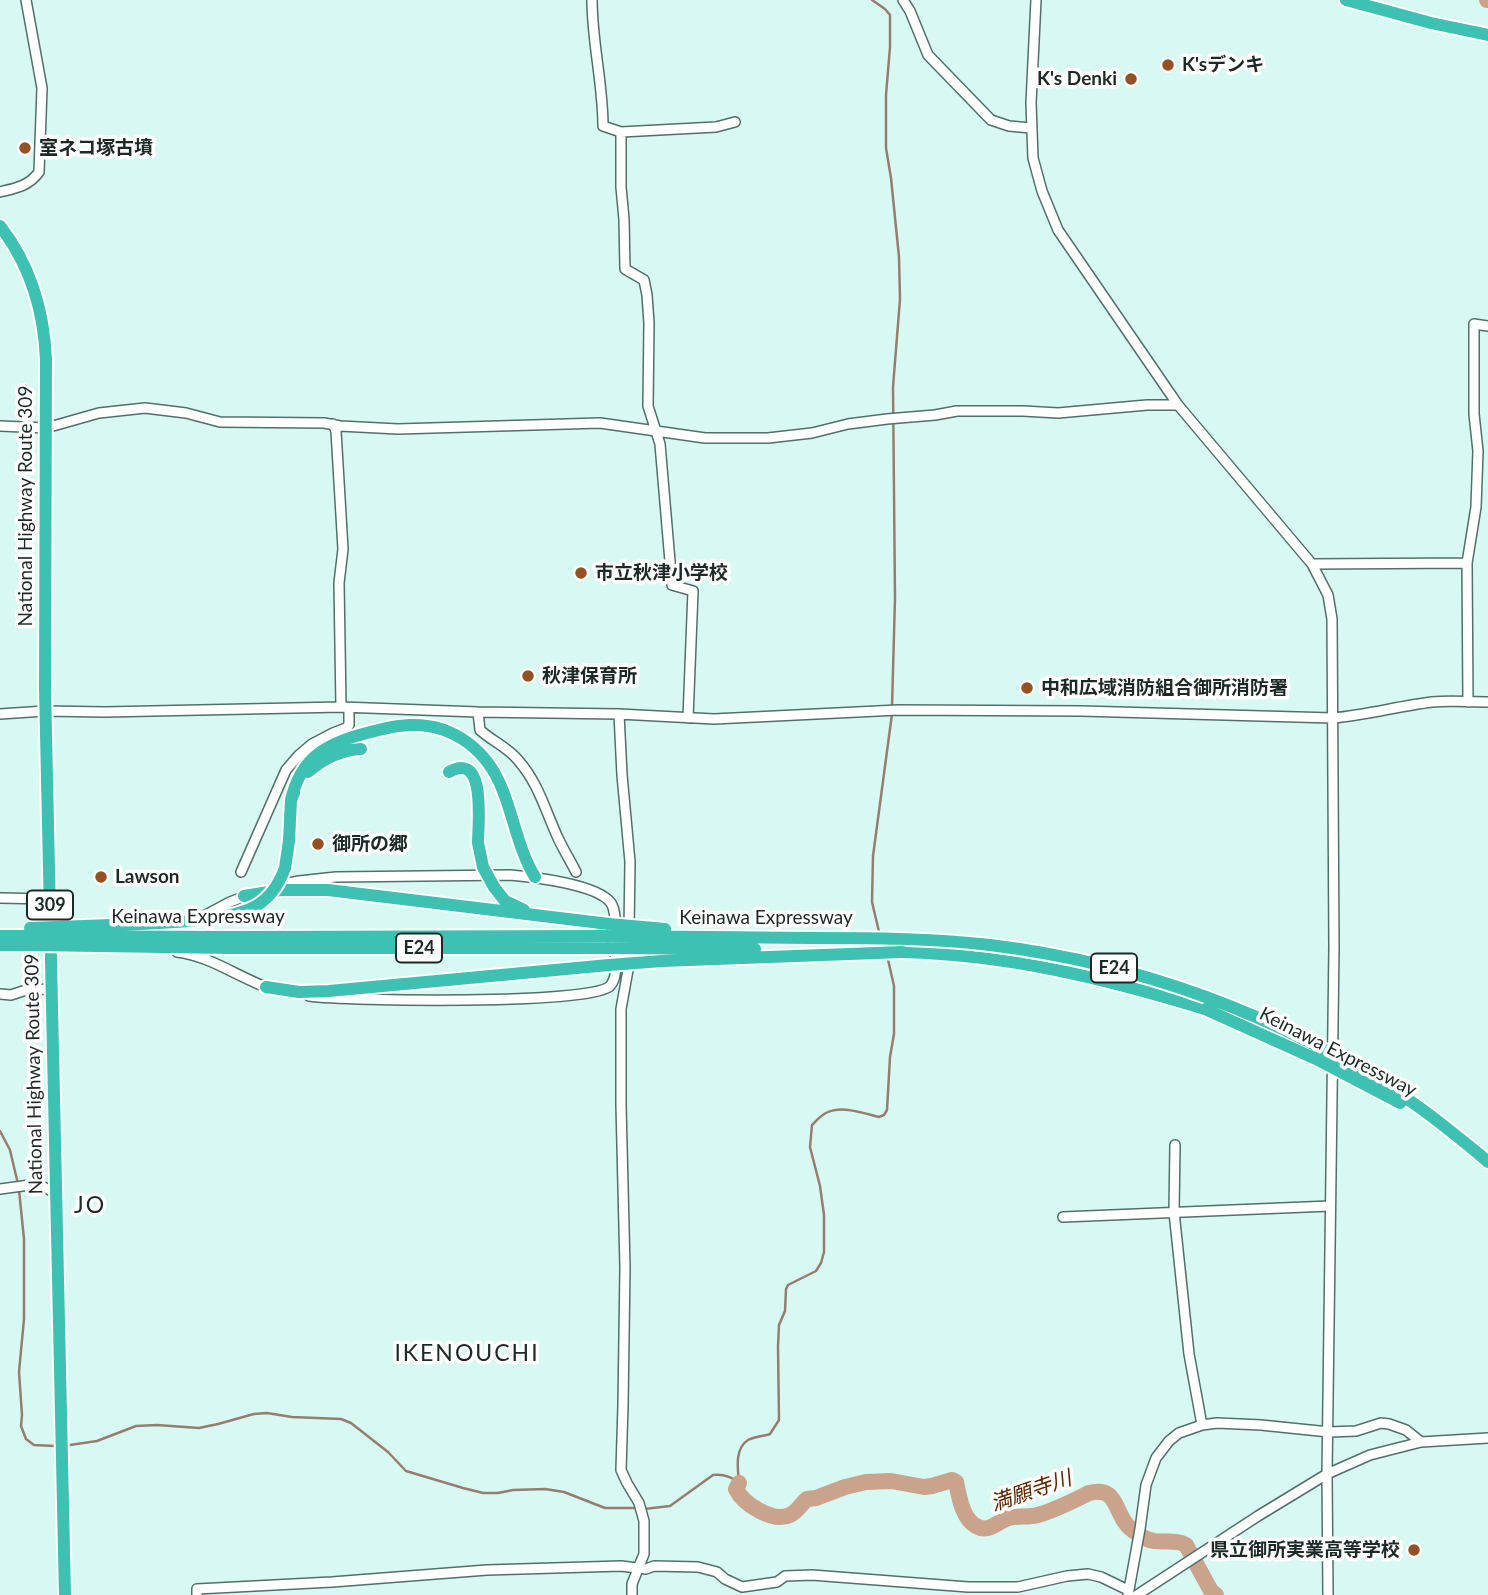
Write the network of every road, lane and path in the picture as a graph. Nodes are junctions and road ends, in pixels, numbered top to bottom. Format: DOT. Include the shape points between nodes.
graph roads {
  1 [pos="26,0"];
  2 [pos="592,0"];
  3 [pos="903,0"];
  4 [pos="1037,0"];
  5 [pos="1346,0"];
  6 [pos="1488,35"];
  7 [pos="735,122"];
  8 [pos="1031,128"];
  9 [pos="621,132"];
  10 [pos="0,192"];
  11 [pos="0,226"];
  12 [pos="1488,326"];
  13 [pos="1178,405"];
  14 [pos="333,424"];
  15 [pos="0,426"];
  16 [pos="46,428"];
  17 [pos="656,431"];
  18 [pos="1467,563"];
  19 [pos="1312,564"];
  20 [pos="1468,702"];
  21 [pos="1488,702"];
  22 [pos="345,707"];
  23 [pos="45,711"];
  24 [pos="478,712"];
  25 [pos="0,713"];
  26 [pos="619,714"];
  27 [pos="688,718"];
  28 [pos="1333,718"];
  29 [pos="361,749"];
  30 [pos="503,792"];
  31 [pos="291,800"];
  32 [pos="241,872"];
  33 [pos="576,872"];
  34 [pos="534,877"];
  35 [pos="244,896"];
  36 [pos="0,898"];
  37 [pos="49,899"];
  38 [pos="204,916"];
  39 [pos="541,916"];
  40 [pos="0,930"];
  41 [pos="50,931"];
  42 [pos="0,936"];
  43 [pos="609,936"];
  44 [pos="30,937"];
  45 [pos="0,944"];
  46 [pos="50,951"];
  47 [pos="903,952"];
  48 [pos="205,960"];
  49 [pos="266,987"];
  50 [pos="51,989"];
  51 [pos="0,994"];
  52 [pos="1175,1145"];
  53 [pos="1484,1159"];
  54 [pos="0,1189"];
  55 [pos="56,1193"];
  56 [pos="1330,1206"];
  57 [pos="1174,1212"];
  58 [pos="1063,1217"];
  59 [pos="1202,1425"];
  60 [pos="1329,1432"];
  61 [pos="1488,1438"];
  62 [pos="1422,1442"];
  63 [pos="1327,1475"];
  64 [pos="639,1567"];
  65 [pos="1131,1593"];
  66 [pos="65,1595"];
  67 [pos="197,1595"];
  68 [pos="632,1595"];
  69 [pos="1328,1595"];
  1 -- 10 [label="street" via="42,88 39,172 26,185"];
  2 -- 9 [label="street" via="603,126"];
  3 -- 8 [label="street" via="928,55 991,120"];
  4 -- 8 [label="street"];
  5 -- 6 [label="highway"];
  7 -- 9 [label="street"];
  8 -- 13 [label="street" via="1033,158 1058,230"];
  9 -- 17 [label="street" via="625,270 644,280 648,295 648,406"];
  11 -- 16 [label="highway, National Highway Route 309 / 309" via="28,273 39,306 46,360"];
  12 -- 18 [label="street" via="1474,324 1478,451"];
  13 -- 17 [label="street" via="1058,413 957,411 768,438 705,438"];
  13 -- 19 [label="street"];
  14 -- 16 [label="street" via="220,422 145,408 99,413"];
  14 -- 17 [label="street" via="398,429 600,423"];
  14 -- 22 [label="street" via="343,549 339,583"];
  15 -- 16 [label="street"];
  16 -- 23 [label="highway, National Highway Route 309 / 309"];
  17 -- 27 [label="street" via="672,585 693,591"];
  18 -- 19 [label="street"];
  18 -- 20 [label="street"];
  19 -- 28 [label="street" via="1328,595 1332,619"];
  20 -- 21 [label="street"];
  20 -- 28 [label="street" via="1434,702"];
  22 -- 23 [label="street"];
  22 -- 24 [label="street"];
  22 -- 32 [label="street" via="349,725 312,744 286,770"];
  23 -- 25 [label="street"];
  23 -- 37 [label="highway, National Highway Route 309 / 309"];
  24 -- 26 [label="street"];
  24 -- 33 [label="street" via="480,730 517,759 535,783"];
  26 -- 27 [label="street"];
  26 -- 64 [label="street" via="629,862 628,970 621,1009 625,1268 621,1470 644,1521 644,1555"];
  27 -- 28 [label="street" via="898,710"];
  28 -- 56 [label="street"];
  29 -- 31 [label="highway" via="316,765 301,779"];
  30 -- 31 [label="highway" via="488,761 472,744 441,729 409,725 327,747 303,768"];
  30 -- 34 [label="highway"];
  30 -- 39 [label="highway, bridge" via="474,765 460,764 449,772 463,767 475,779 478,843 483,867 494,887 505,901"];
  31 -- 44 [label="highway, bridge" via="285,869 258,905 237,914"];
  34 -- 35 [label="street" via="336,877 284,883"];
  34 -- 49 [label="street" via="592,892 613,906 615,972 603,991 542,998 357,999"];
  35 -- 38 [label="street"];
  35 -- 39 [label="highway" via="319,890"];
  36 -- 37 [label="street"];
  37 -- 41 [label="highway, National Highway Route 309 / 309"];
  38 -- 41 [label="street" via="166,929"];
  38 -- 48 [label="street" via="194,940"];
  39 -- 43 [label="highway"];
  40 -- 44 [label="highway"];
  41 -- 46 [label="highway, National Highway Route 309 / 309"];
  42 -- 44 [label="highway, Keinawa Expressway / E24"];
  43 -- 44 [label="highway, Keinawa Expressway / E24, bridge" via="230,942"];
  43 -- 47 [label="highway, Keinawa Expressway / E24, bridge"];
  43 -- 53 [label="highway, Keinawa Expressway / E24, bridge" via="690,932 702,937 954,942 1044,954 1141,975 1233,1006 1320,1046 1406,1098"];
  44 -- 45 [label="highway, Keinawa Expressway / E24"];
  46 -- 48 [label="street" via="167,951"];
  46 -- 50 [label="highway, National Highway Route 309 / 309"];
  47 -- 49 [label="highway, bridge" via="662,961 329,991"];
  47 -- 53 [label="highway, Keinawa Expressway / E24, bridge" via="1045,967 1205,1009 1358,1080"];
  48 -- 49 [label="street"];
  50 -- 51 [label="street"];
  50 -- 55 [label="highway, National Highway Route 309 / 309"];
  52 -- 57 [label="street"];
  54 -- 55 [label="street" via="37,1184"];
  55 -- 66 [label="highway, National Highway Route 309 / 309"];
  56 -- 57 [label="street"];
  56 -- 60 [label="street"];
  57 -- 58 [label="street"];
  57 -- 59 [label="street" via="1189,1354"];
  59 -- 60 [label="street"];
  59 -- 65 [label="street" via="1179,1433 1156,1458 1146,1485"];
  60 -- 62 [label="street" via="1356,1431 1381,1423 1406,1430"];
  60 -- 63 [label="street"];
  61 -- 62 [label="street"];
  62 -- 63 [label="street" via="1370,1455"];
  63 -- 65 [label="street"];
  63 -- 69 [label="street"];
  64 -- 65 [label="street" via="698,1567 742,1587 777,1582 785,1576 812,1575 1018,1587 1088,1574"];
  64 -- 67 [label="street" via="487,1570 197,1589"];
  64 -- 68 [label="street"];
}
